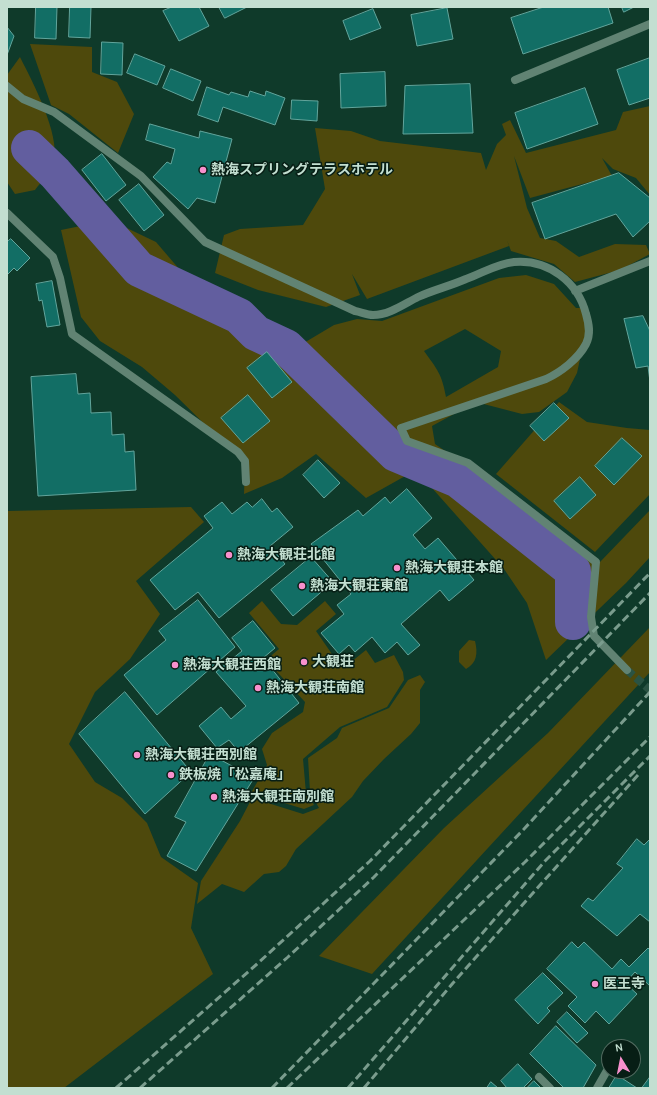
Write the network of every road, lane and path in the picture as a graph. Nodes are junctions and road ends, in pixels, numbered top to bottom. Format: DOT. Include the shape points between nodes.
graph roads {
  1 [pos="650,24"];
  2 [pos="515,80"];
  3 [pos="7,86"];
  4 [pos="7,213"];
  5 [pos="650,261"];
  6 [pos="575,291"];
  7 [pos="246,482"];
  8 [pos="627,670"];
  9 [pos="539,1078"];
  10 [pos="602,1079"];
  11 [pos="550,1088"];
  12 [pos="597,1088"];
  1 -- 2 [label="street"];
  3 -- 6 [label="street" via="23,99 54,112 141,176 205,242 355,311 373,315 391,311 419,296 467,279 499,264 516,262 533,262 550,269 566,279"];
  4 -- 7 [label="street" via="53,257 72,334 238,452 245,461"];
  5 -- 6 [label="street"];
  6 -- 8 [label="street" via="585,308 590,327 587,343 565,367 546,379 401,428 407,441 468,463 596,562 591,617 594,636"];
  9 -- 11 [label="street"];
  10 -- 12 [label="street"];
}
